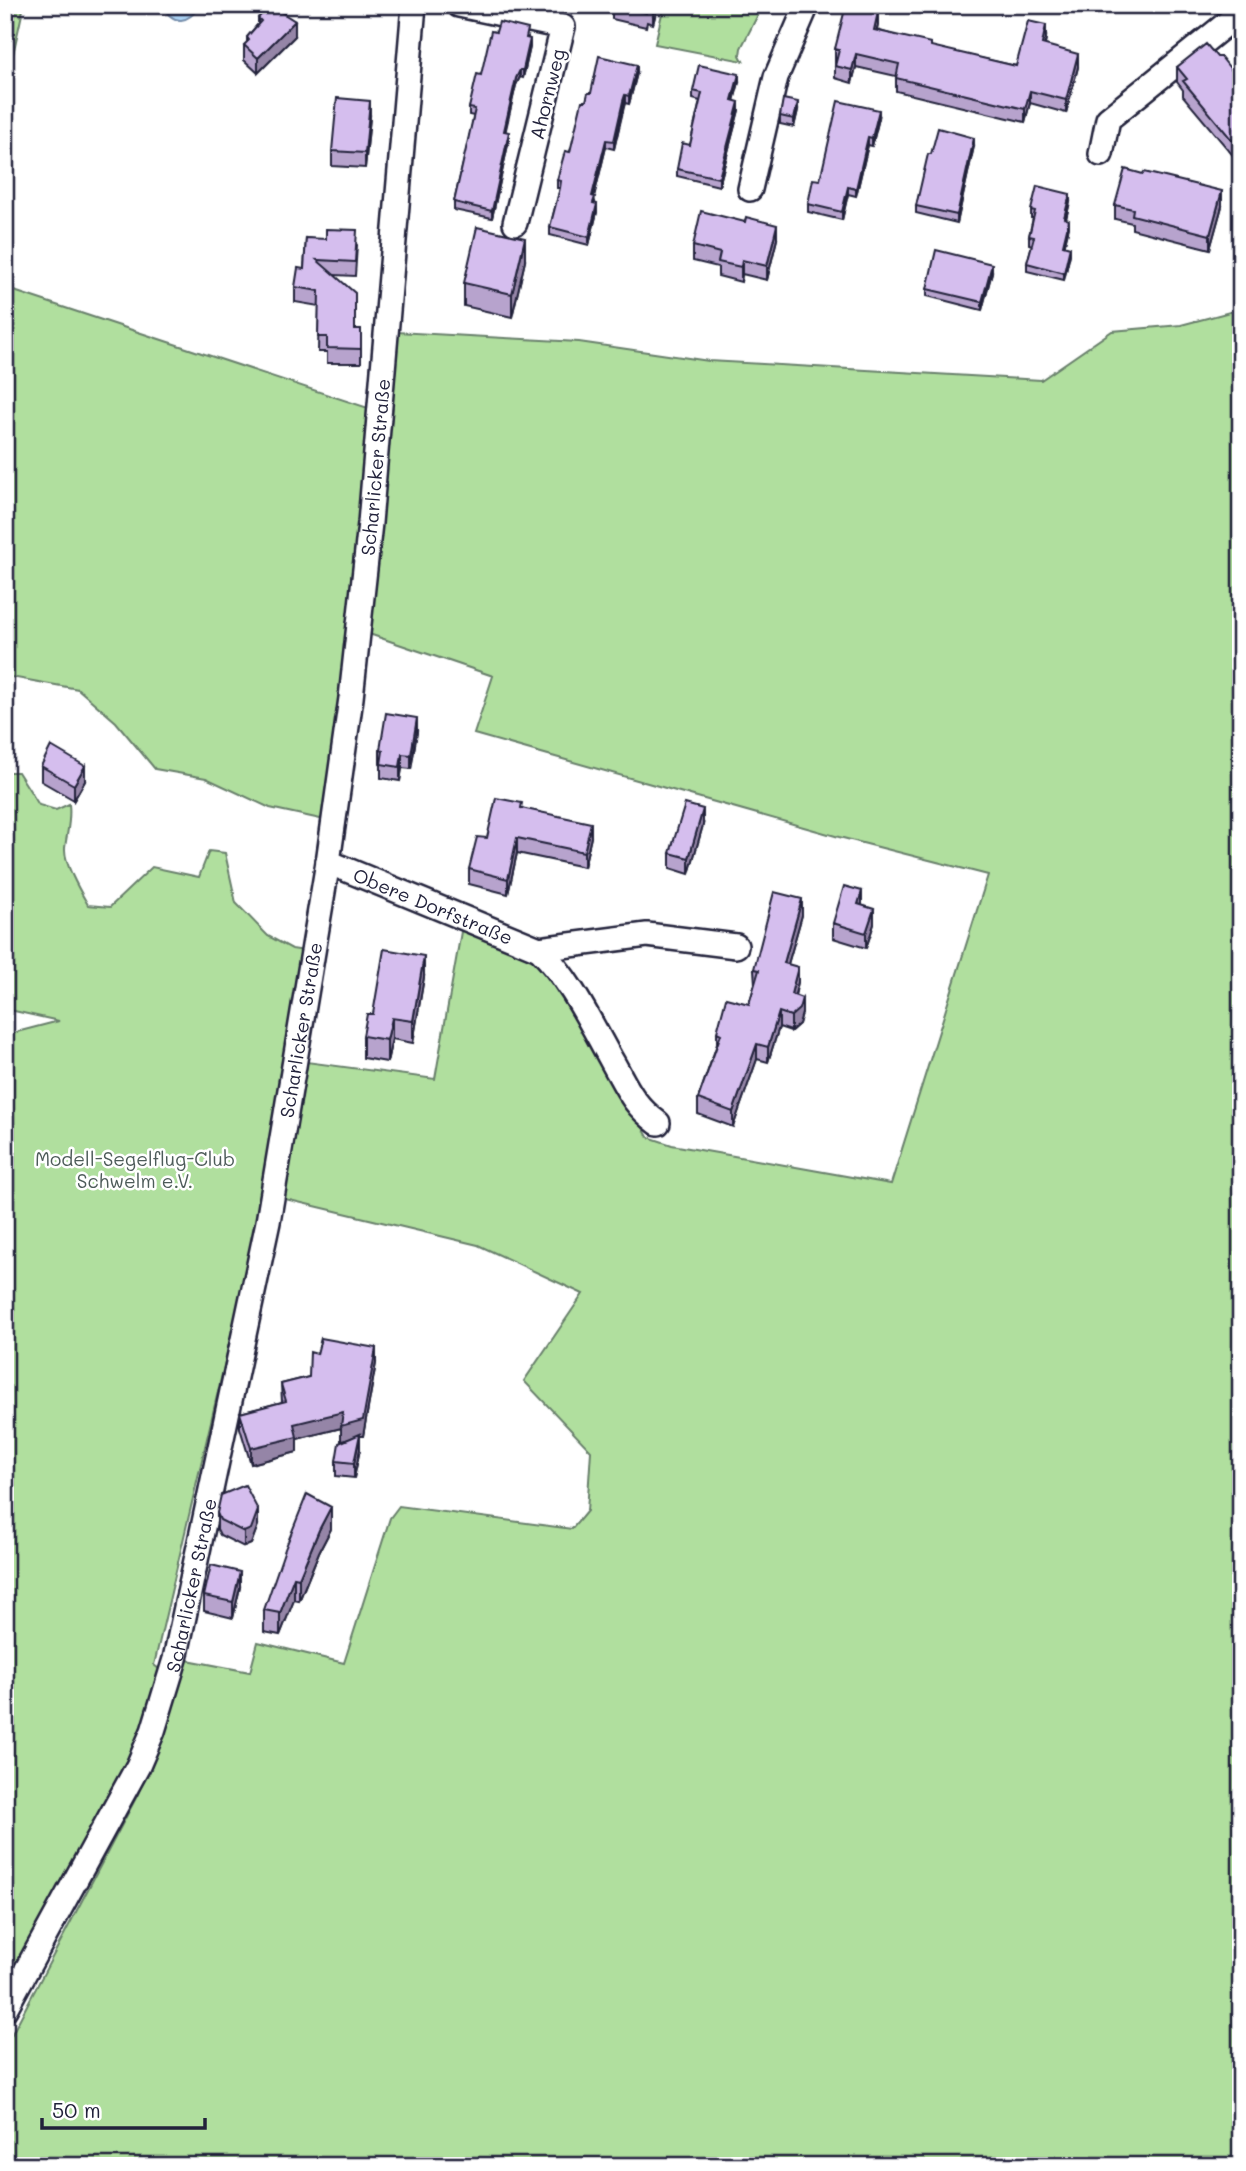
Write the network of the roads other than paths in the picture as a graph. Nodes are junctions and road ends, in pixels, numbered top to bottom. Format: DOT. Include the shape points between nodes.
graph roads {
  1 [pos="414,5"];
  2 [pos="459,5"];
  3 [pos="807,5"];
  4 [pos="1241,12"];
  5 [pos="1101,154"];
  6 [pos="750,189"];
  7 [pos="515,223"];
  8 [pos="328,862"];
  9 [pos="736,946"];
  10 [pos="538,949"];
  11 [pos="658,1123"];
  12 [pos="5,2009"];
  1 -- 8 [label="street, Scharlicker Straße" via="370,523"];
  2 -- 7 [label="street, Ahornweg" via="563,27"];
  3 -- 6 [label="street" via="776,77"];
  4 -- 5 [label="street" via="1108,119"];
  8 -- 10 [label="street, Obere Dorfstraße"];
  8 -- 12 [label="street, Scharlicker Straße" via="268,1222 175,1658 138,1766"];
  9 -- 10 [label="street, Obere Dorfstraße" via="647,935"];
  10 -- 11 [label="street, Obere Dorfstraße" via="576,996 639,1108"];
}
